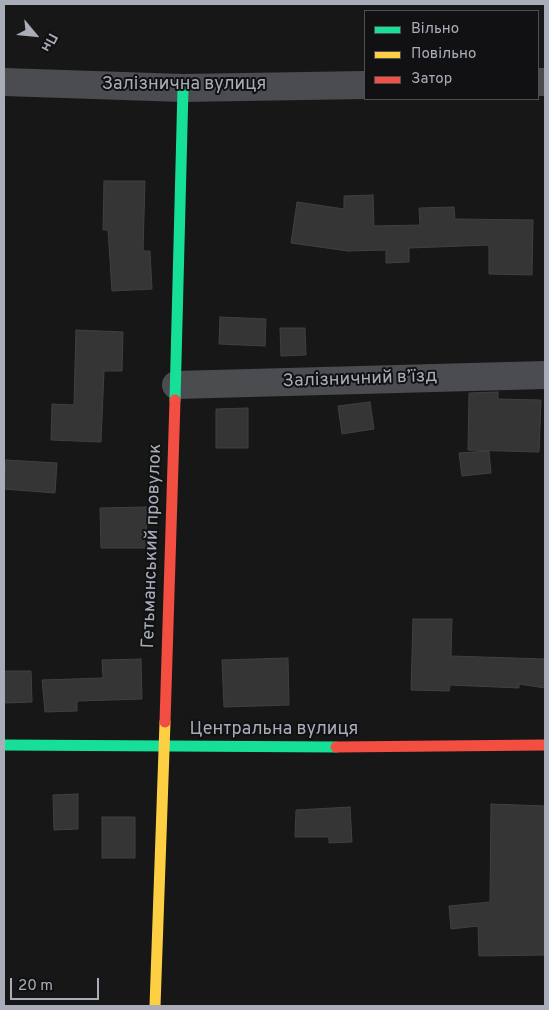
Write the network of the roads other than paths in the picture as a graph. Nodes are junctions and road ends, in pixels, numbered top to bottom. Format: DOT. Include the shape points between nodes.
graph roads {
  1 [pos="4,82"];
  2 [pos="364,85"];
  3 [pos="182,88"];
  4 [pos="545,375"];
  5 [pos="176,385"];
  6 [pos="4,745"];
  7 [pos="545,745"];
  8 [pos="164,747"];
  9 [pos="155,1006"];
  1 -- 3 [label="street, Залізнична вулиця"];
  2 -- 3 [label="street, Залізнична вулиця"];
  3 -- 5 [label="street, Гетьманський провулок"];
  4 -- 5 [label="street, Залізничний в’їзд"];
  5 -- 8 [label="street, Гетьманський провулок"];
  6 -- 8 [label="street, Центральна вулиця"];
  7 -- 8 [label="street, Центральна вулиця"];
  8 -- 9 [label="street, Гетьманський провулок"];
}
